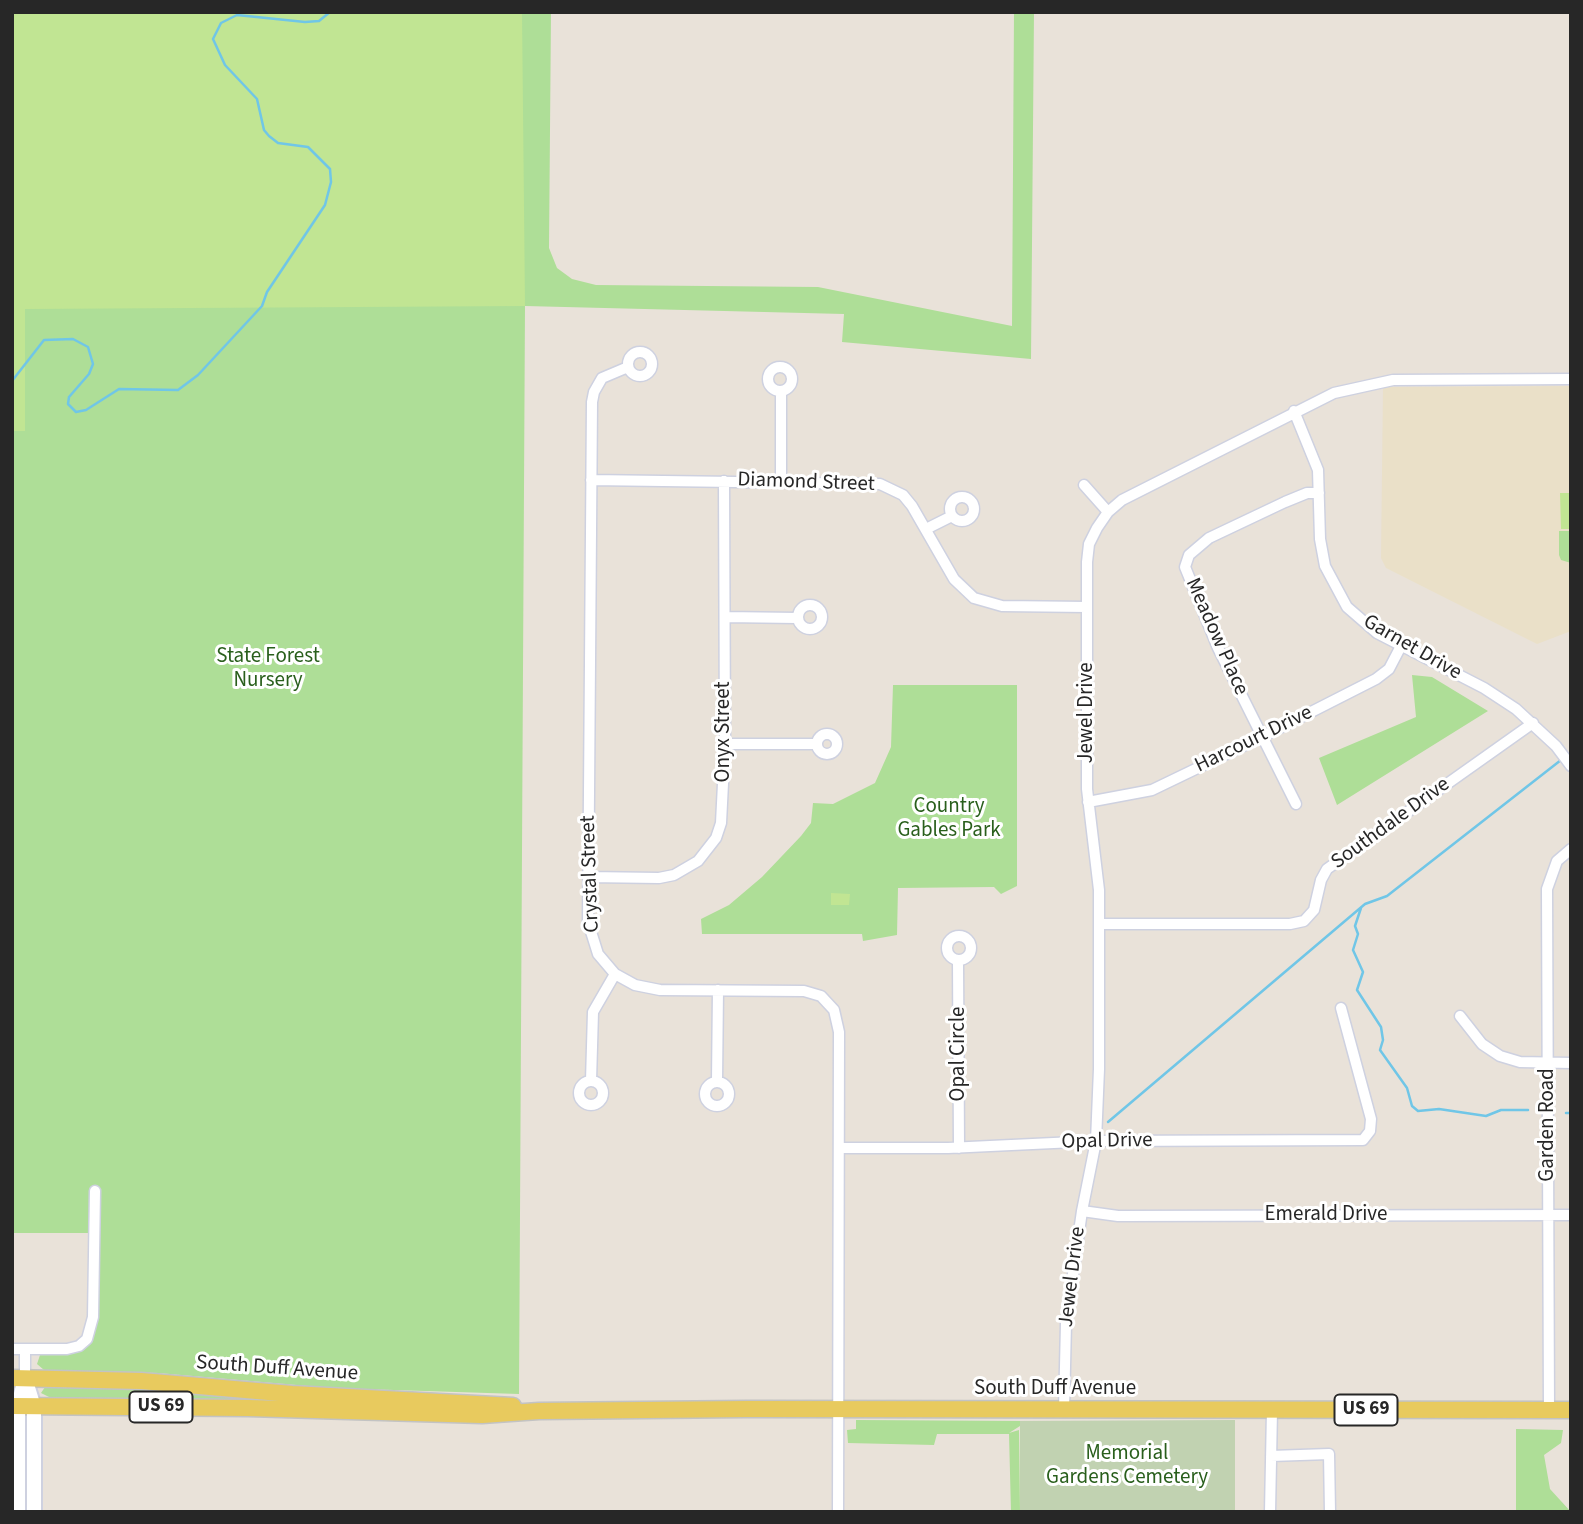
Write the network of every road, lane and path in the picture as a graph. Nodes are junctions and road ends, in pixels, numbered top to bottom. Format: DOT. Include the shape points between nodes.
graph roads {
  1 [pos="628,367"];
  2 [pos="1571,379"];
  3 [pos="781,391"];
  4 [pos="1294,411"];
  5 [pos="591,480"];
  6 [pos="724,481"];
  7 [pos="781,481"];
  8 [pos="1084,485"];
  9 [pos="1319,493"];
  10 [pos="1108,512"];
  11 [pos="952,516"];
  12 [pos="926,529"];
  13 [pos="1087,607"];
  14 [pos="724,617"];
  15 [pos="797,618"];
  16 [pos="1401,646"];
  17 [pos="1533,723"];
  18 [pos="1262,737"];
  19 [pos="725,744"];
  20 [pos="816,744"];
  21 [pos="1571,766"];
  22 [pos="1088,802"];
  23 [pos="1296,804"];
  24 [pos="1571,849"];
  25 [pos="588,877"];
  26 [pos="1099,924"];
  27 [pos="958,961"];
  28 [pos="615,974"];
  29 [pos="718,990"];
  30 [pos="1341,1008"];
  31 [pos="1460,1016"];
  32 [pos="1548,1063"];
  33 [pos="1571,1063"];
  34 [pos="591,1081"];
  35 [pos="717,1081"];
  36 [pos="1096,1141"];
  37 [pos="840,1148"];
  38 [pos="959,1148"];
  39 [pos="95,1191"];
  40 [pos="1082,1212"];
  41 [pos="1548,1215"];
  42 [pos="1571,1215"];
  43 [pos="12,1349"];
  44 [pos="25,1349"];
  45 [pos="18,1378"];
  46 [pos="22,1407"];
  47 [pos="539,1410"];
  48 [pos="840,1410"];
  49 [pos="1064,1410"];
  50 [pos="1272,1410"];
  51 [pos="1549,1410"];
  52 [pos="1571,1410"];
  53 [pos="1271,1456"];
  54 [pos="18,1512"];
  55 [pos="34,1512"];
  56 [pos="838,1512"];
  57 [pos="1270,1512"];
  58 [pos="1330,1512"];
  1 -- 5 [label="street, Crystal Street" via="607,373 594,392"];
  2 -- 4 [label="street, Jewel Drive" via="1393,380 1334,393"];
  3 -- 7 [label="street"];
  4 -- 9 [label="street, Garnet Drive" via="1312,451"];
  4 -- 10 [label="street, Jewel Drive" via="1138,491"];
  5 -- 6 [label="street, Diamond Street"];
  5 -- 25 [label="street, Crystal Street"];
  6 -- 7 [label="street, Diamond Street"];
  6 -- 14 [label="street, Onyx Street"];
  7 -- 12 [label="street, Diamond Street" via="864,482 891,488 908,500"];
  8 -- 10 [label="street"];
  9 -- 16 [label="street, Garnet Drive" via="1325,566 1336,592 1361,621"];
  9 -- 18 [label="street, Meadow Place" via="1285,502 1209,538 1189,555 1185,568"];
  10 -- 13 [label="street, Jewel Drive" via="1089,544"];
  11 -- 12 [label="street"];
  12 -- 13 [label="street, Diamond Street" via="954,579 974,598 1002,606"];
  13 -- 22 [label="street, Jewel Drive"];
  14 -- 15 [label="street"];
  14 -- 19 [label="street, Onyx Street"];
  16 -- 17 [label="street, Garnet Drive" via="1484,688"];
  16 -- 18 [label="street, Harcourt Drive" via="1389,669 1376,679"];
  17 -- 21 [label="street, Garnet Drive"];
  17 -- 26 [label="street, Southdale Drive" via="1327,869 1314,910 1304,920 1290,924"];
  18 -- 22 [label="street, Harcourt Drive" via="1152,790"];
  18 -- 23 [label="street"];
  19 -- 20 [label="street"];
  19 -- 25 [label="street, Onyx Street" via="722,823 698,861 659,878"];
  22 -- 26 [label="street, Jewel Drive"];
  24 -- 32 [label="street, Garden Road" via="1557,861 1547,889"];
  25 -- 28 [label="street, Crystal Street" via="591,940"];
  26 -- 36 [label="street, Jewel Drive"];
  27 -- 38 [label="street, Opal Circle"];
  28 -- 29 [label="street, Crystal Street" via="647,989"];
  28 -- 34 [label="street" via="593,1012"];
  29 -- 35 [label="street"];
  29 -- 37 [label="street, Crystal Street" via="804,991 829,1002 838,1020"];
  30 -- 36 [label="street, Opal Drive" via="1371,1119 1363,1140"];
  31 -- 32 [label="street" via="1482,1044 1500,1056"];
  32 -- 33 [label="street"];
  32 -- 41 [label="street, Garden Road"];
  36 -- 38 [label="street, Opal Drive"];
  36 -- 40 [label="street, Jewel Drive"];
  37 -- 38 [label="street, Opal Drive"];
  37 -- 48 [label="street, Crystal Street"];
  39 -- 44 [label="street" via="90,1333 74,1348"];
  40 -- 41 [label="street, Emerald Drive" via="1118,1216"];
  40 -- 49 [label="street, Jewel Drive" via="1066,1323"];
  41 -- 42 [label="street, Emerald Drive"];
  41 -- 51 [label="street, Garden Road"];
  43 -- 44 [label="street"];
  44 -- 45 [label="street"];
  45 -- 46 [label="main road"];
  45 -- 47 [label="main road, South Duff Avenue / US 69" via="141,1381"];
  46 -- 47 [label="main road, South Duff Avenue / US 69" via="482,1415"];
  46 -- 54 [label="main road"];
  46 -- 55 [label="main road"];
  47 -- 48 [label="main road, South Duff Avenue / US 69"];
  48 -- 49 [label="main road, South Duff Avenue / US 69"];
  48 -- 56 [label="street, Crystal Street"];
  49 -- 50 [label="main road, South Duff Avenue / US 69"];
  50 -- 51 [label="main road, South Duff Avenue / US 69"];
  50 -- 53 [label="street"];
  51 -- 52 [label="main road, South Duff Avenue / US 69"];
  53 -- 57 [label="street"];
  53 -- 58 [label="street" via="1329,1454"];
}
